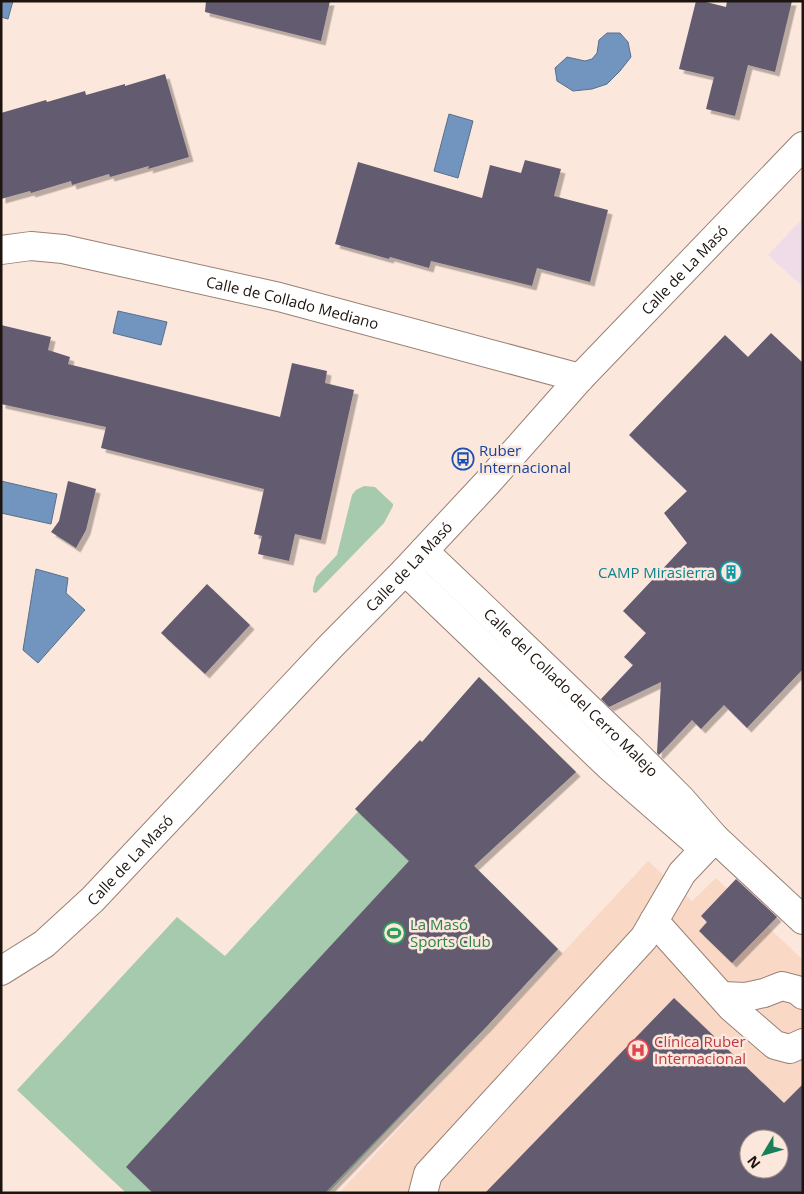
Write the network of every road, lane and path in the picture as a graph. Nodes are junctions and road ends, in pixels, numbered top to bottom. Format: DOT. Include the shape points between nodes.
graph roads {
  1 [pos="803,146"];
  2 [pos="1,250"];
  3 [pos="580,378"];
  4 [pos="424,551"];
  5 [pos="405,571"];
  6 [pos="540,662"];
  7 [pos="522,682"];
  8 [pos="710,843"];
  9 [pos="803,920"];
  10 [pos="654,921"];
  11 [pos="1,971"];
  12 [pos="803,994"];
  13 [pos="722,996"];
  14 [pos="803,1043"];
  15 [pos="423,1193"];
  1 -- 3 [label="street, Calle de La Masó"];
  2 -- 3 [label="street, Calle de Collado Mediano" via="31,246 63,249 270,295"];
  3 -- 4 [label="street, Calle de La Masó"];
  4 -- 5 [label="street, Calle de La Masó"];
  4 -- 6 [label="street, Calle del Collado del Cerro Malejo"];
  5 -- 7 [label="street, Calle del Collado del Cerro Malejo"];
  5 -- 11 [label="street, Calle de La Masó" via="93,899 44,944"];
  6 -- 7 [label="street"];
  6 -- 8 [label="street, Calle del Collado del Cerro Malejo" via="681,799"];
  7 -- 8 [label="street, Calle del Collado del Cerro Malejo" via="610,767"];
  8 -- 9 [label="street, Calle del Collado del Cerro Malejo"];
  8 -- 10 [label="street" via="682,873"];
  10 -- 13 [label="street"];
  10 -- 15 [label="street" via="644,938 428,1174"];
  12 -- 13 [label="street" via="782,986 746,997"];
  13 -- 14 [label="street" via="775,1045 790,1049"];
}
